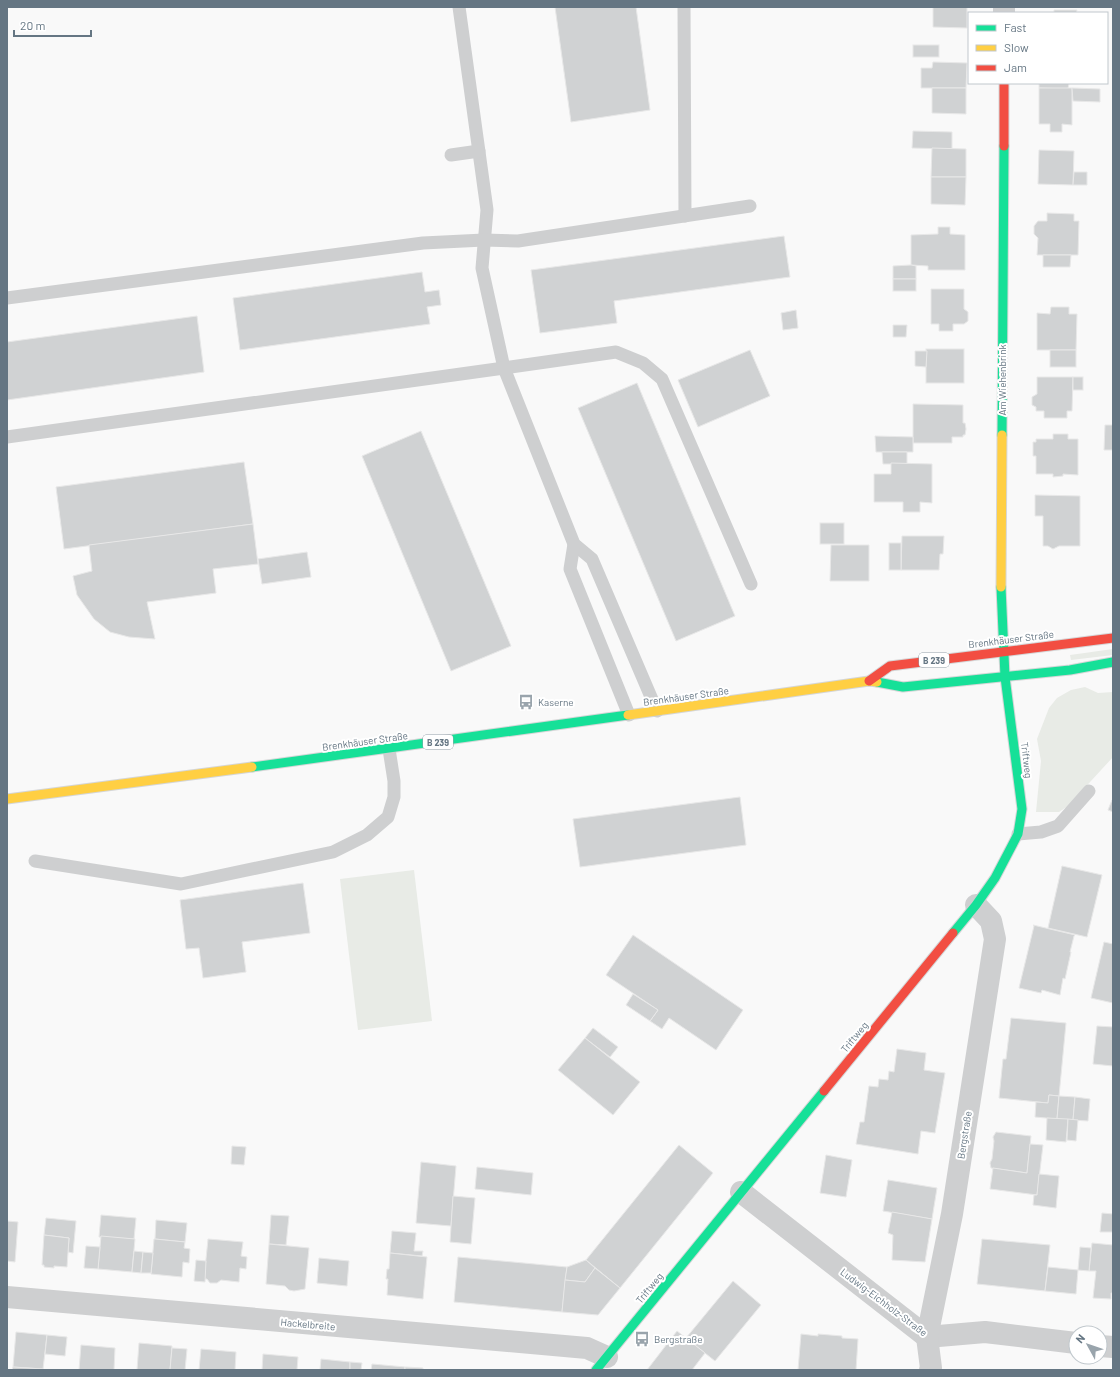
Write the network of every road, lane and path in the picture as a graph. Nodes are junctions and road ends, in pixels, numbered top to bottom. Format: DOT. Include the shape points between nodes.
graph roads {
  1 [pos="459,7"];
  2 [pos="684,7"];
  3 [pos="1004,84"];
  4 [pos="479,151"];
  5 [pos="451,155"];
  6 [pos="750,206"];
  7 [pos="685,216"];
  8 [pos="484,240"];
  9 [pos="7,298"];
  10 [pos="504,368"];
  11 [pos="7,437"];
  12 [pos="574,544"];
  13 [pos="751,584"];
  14 [pos="1113,638"];
  15 [pos="1004,651"];
  16 [pos="1113,662"];
  17 [pos="1005,677"];
  18 [pos="869,681"];
  19 [pos="657,711"];
  20 [pos="629,715"];
  21 [pos="390,749"];
  22 [pos="1089,791"];
  23 [pos="7,799"];
  24 [pos="1018,834"];
  25 [pos="35,861"];
  26 [pos="976,905"];
  27 [pos="741,1192"];
  28 [pos="7,1297"];
  29 [pos="927,1337"];
  30 [pos="1068,1342"];
  31 [pos="602,1363"];
  32 [pos="930,1370"];
  1 -- 4 [label="lane"];
  2 -- 7 [label="lane"];
  3 -- 15 [label="street, Am Wiehenbrink" via="1001,585"];
  4 -- 5 [label="lane"];
  4 -- 8 [label="lane" via="487,210"];
  6 -- 7 [label="lane"];
  7 -- 8 [label="lane" via="518,241"];
  8 -- 9 [label="lane" via="423,243"];
  8 -- 10 [label="lane" via="482,268"];
  10 -- 11 [label="lane"];
  10 -- 12 [label="lane"];
  10 -- 13 [label="lane" via="616,352 643,363 662,380"];
  12 -- 19 [label="lane" via="592,559"];
  12 -- 20 [label="lane" via="570,569"];
  14 -- 15 [label="street, Brenkhäuser Straße / B 239"];
  15 -- 17 [label="street, Am Wiehenbrink"];
  15 -- 18 [label="street, Brenkhäuser Straße / B 239" via="890,666"];
  16 -- 17 [label="street, Brenkhäuser Straße / B 239" via="1070,670"];
  17 -- 18 [label="street, Brenkhäuser Straße / B 239" via="903,687"];
  17 -- 24 [label="street, Triftweg" via="1022,810"];
  18 -- 19 [label="street, Brenkhäuser Straße / B 239"];
  19 -- 20 [label="street, Brenkhäuser Straße / B 239"];
  20 -- 21 [label="street, Brenkhäuser Straße / B 239"];
  21 -- 23 [label="street, Brenkhäuser Straße / B 239"];
  21 -- 25 [label="lane" via="394,797 388,817 368,835 333,852 181,884"];
  22 -- 24 [label="lane" via="1058,826 1041,832"];
  24 -- 26 [label="street, Triftweg" via="995,878"];
  26 -- 27 [label="street, Triftweg"];
  26 -- 29 [label="street, Bergstraße" via="991,921 995,939 952,1214"];
  27 -- 29 [label="street, Ludwig-Eichholz-Straße"];
  27 -- 31 [label="street, Triftweg"];
  28 -- 31 [label="street, Hackelbreite" via="587,1348"];
  29 -- 30 [label="street, Ludwig-Eichholz-Straße" via="985,1332"];
  29 -- 32 [label="street, Bergstraße"];
}
